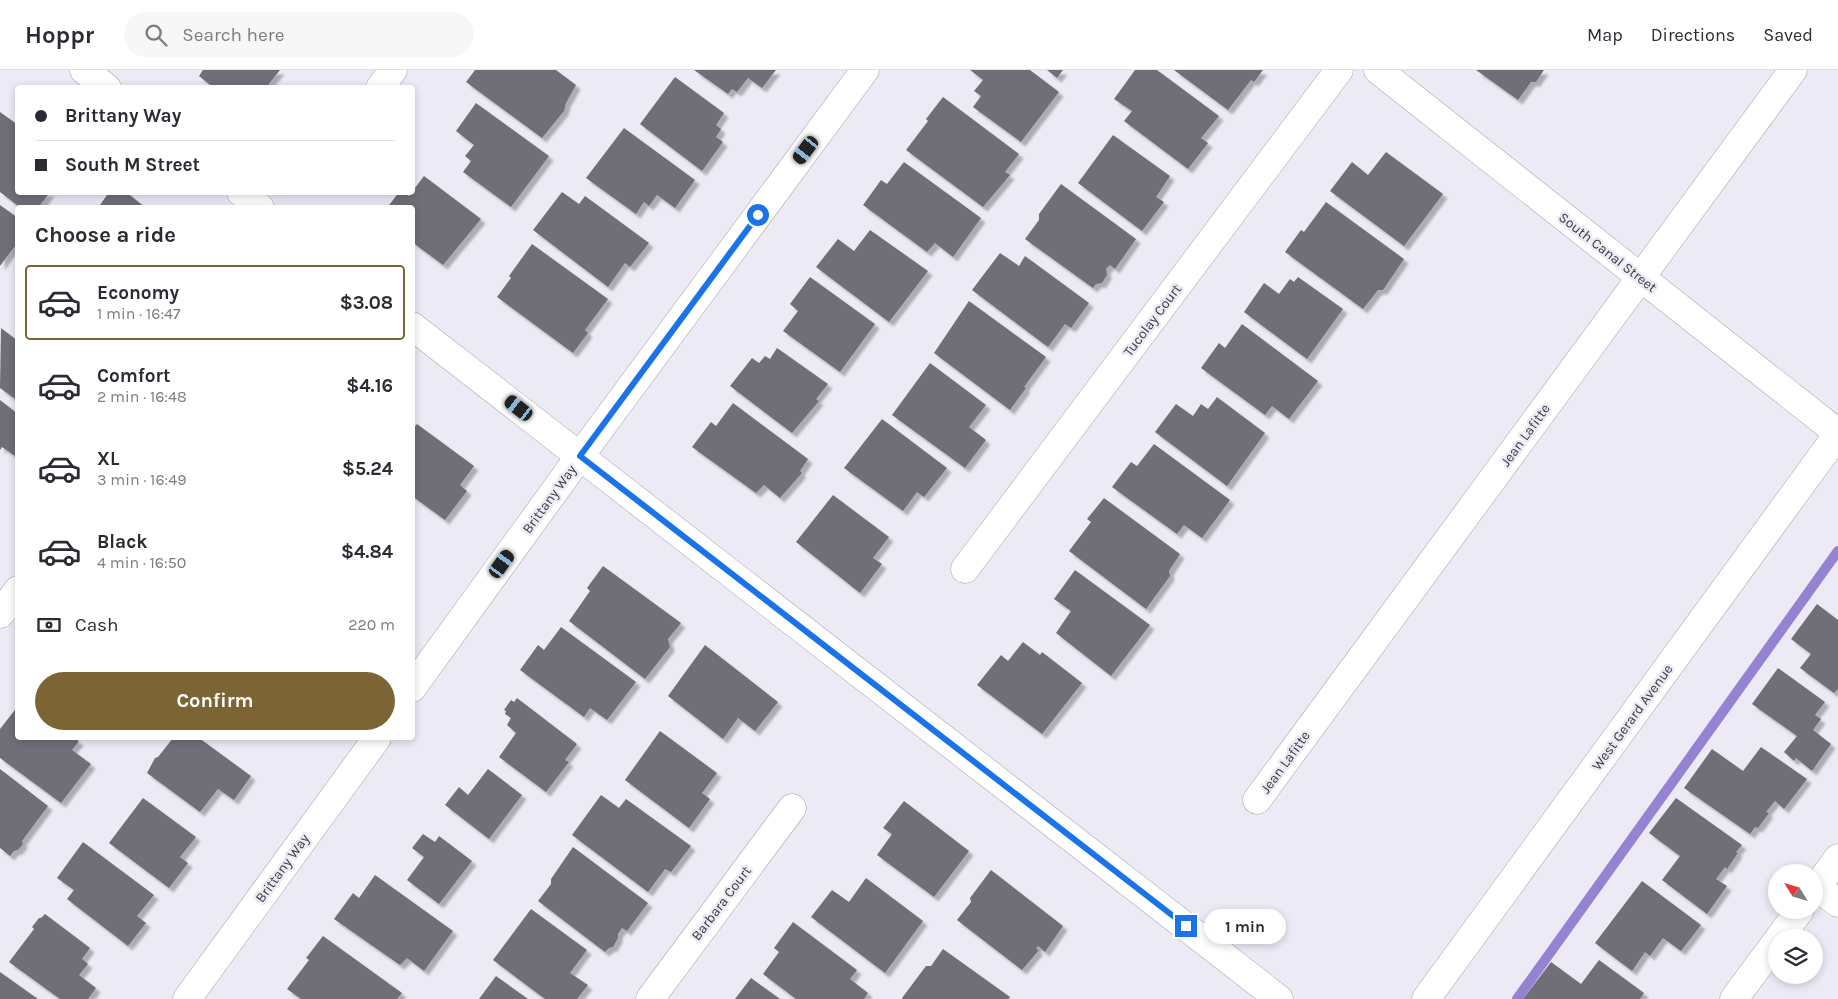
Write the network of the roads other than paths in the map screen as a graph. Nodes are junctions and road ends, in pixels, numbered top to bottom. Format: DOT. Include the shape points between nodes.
graph roads {
  1 [pos="84,70"];
  2 [pos="393,70"];
  3 [pos="865,70"];
  4 [pos="1339,70"];
  5 [pos="1378,70"];
  6 [pos="1794,70"];
  7 [pos="103,85"];
  8 [pos="382,85"];
  9 [pos="245,195"];
  10 [pos="256,205"];
  11 [pos="1641,278"];
  12 [pos="415,328"];
  13 [pos="1838,433"];
  14 [pos="580,456"];
  15 [pos="966,569"];
  16 [pos="15,594"];
  17 [pos="0,614"];
  18 [pos="415,684"];
  19 [pos="376,740"];
  20 [pos="1257,800"];
  21 [pos="792,808"];
  22 [pos="1838,858"];
  23 [pos="1823,893"];
  24 [pos="1768,953"];
  25 [pos="187,999"];
  26 [pos="650,999"];
  27 [pos="1279,999"];
  28 [pos="1426,999"];
  29 [pos="1734,999"];
  1 -- 7 [label="street"];
  2 -- 8 [label="street"];
  3 -- 14 [label="street, Brittany Way"];
  4 -- 15 [label="street, Tucolay Court"];
  5 -- 11 [label="street, South Canal Street"];
  6 -- 11 [label="street, Jean Lafitte"];
  9 -- 10 [label="street"];
  11 -- 13 [label="street, South Canal Street"];
  11 -- 20 [label="street, Jean Lafitte"];
  12 -- 14 [label="street"];
  13 -- 28 [label="street, West Gerard Avenue"];
  14 -- 18 [label="street, Brittany Way"];
  14 -- 27 [label="street"];
  16 -- 17 [label="street"];
  19 -- 25 [label="street, Brittany Way"];
  21 -- 26 [label="street, Barbara Court"];
  22 -- 23 [label="street"];
  24 -- 29 [label="street"];
}
